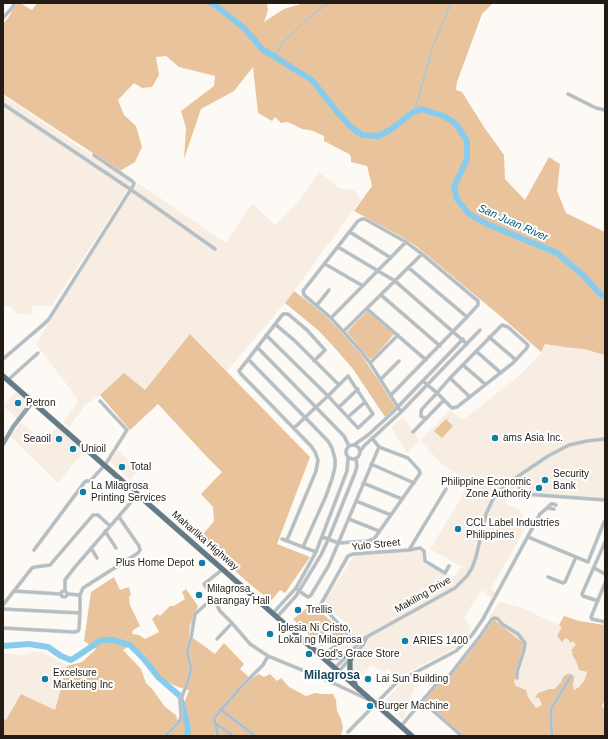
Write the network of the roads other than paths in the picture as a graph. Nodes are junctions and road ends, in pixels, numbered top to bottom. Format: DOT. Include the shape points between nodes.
graph roads {
  1 [pos="15,3"];
  2 [pos="3,18"];
  3 [pos="568,94"];
  4 [pos="3,104"];
  5 [pos="605,110"];
  6 [pos="94,155"];
  7 [pos="130,190"];
  8 [pos="350,232"];
  9 [pos="406,242"];
  10 [pos="338,247"];
  11 [pos="215,249"];
  12 [pos="422,254"];
  13 [pos="391,258"];
  14 [pos="325,264"];
  15 [pos="409,268"];
  16 [pos="378,272"];
  17 [pos="395,281"];
  18 [pos="363,286"];
  19 [pos="329,290"];
  20 [pos="381,295"];
  21 [pos="317,305"];
  22 [pos="367,309"];
  23 [pos="467,317"];
  24 [pos="331,318"];
  25 [pos="275,324"];
  26 [pos="480,330"];
  27 [pos="344,331"];
  28 [pos="454,331"];
  29 [pos="266,335"];
  30 [pos="398,335"];
  31 [pos="489,337"];
  32 [pos="463,340"];
  33 [pos="467,344"];
  34 [pos="440,346"];
  35 [pos="257,347"];
  36 [pos="476,351"];
  37 [pos="38,353"];
  38 [pos="3,359"];
  39 [pos="248,359"];
  40 [pos="426,360"];
  41 [pos="516,360"];
  42 [pos="314,361"];
  43 [pos="399,361"];
  44 [pos="370,363"];
  45 [pos="463,365"];
  46 [pos="501,373"];
  47 [pos="3,376"];
  48 [pos="450,378"];
  49 [pos="8,380"];
  50 [pos="380,380"];
  51 [pos="423,381"];
  52 [pos="485,384"];
  53 [pos="339,385"];
  54 [pos="428,385"];
  55 [pos="358,389"];
  56 [pos="437,393"];
  57 [pos="391,395"];
  58 [pos="328,396"];
  59 [pos="470,396"];
  60 [pos="444,400"];
  61 [pos="33,401"];
  62 [pos="100,401"];
  63 [pos="365,402"];
  64 [pos="316,407"];
  65 [pos="339,407"];
  66 [pos="399,407"];
  67 [pos="401,412"];
  68 [pos="305,417"];
  69 [pos="348,417"];
  70 [pos="426,419"];
  71 [pos="294,428"];
  72 [pos="414,432"];
  73 [pos="372,438"];
  74 [pos="605,439"];
  75 [pos="3,444"];
  76 [pos="354,445"];
  77 [pos="349,446"];
  78 [pos="379,447"];
  79 [pos="360,451"];
  80 [pos="348,458"];
  81 [pos="356,459"];
  82 [pos="371,464"];
  83 [pos="105,465"];
  84 [pos="517,477"];
  85 [pos="363,483"];
  86 [pos="414,483"];
  87 [pos="446,488"];
  88 [pos="498,492"];
  89 [pos="138,494"];
  90 [pos="521,494"];
  91 [pos="402,499"];
  92 [pos="605,500"];
  93 [pos="356,501"];
  94 [pos="555,507"];
  95 [pos="390,515"];
  96 [pos="119,517"];
  97 [pos="349,519"];
  98 [pos="604,522"];
  99 [pos="110,526"];
  100 [pos="379,531"];
  101 [pos="106,532"];
  102 [pos="528,537"];
  103 [pos="282,538"];
  104 [pos="322,538"];
  105 [pos="287,540"];
  106 [pos="328,540"];
  107 [pos="605,542"];
  108 [pos="339,543"];
  109 [pos="303,547"];
  110 [pos="90,548"];
  111 [pos="116,548"];
  112 [pos="34,550"];
  113 [pos="409,550"];
  114 [pos="316,552"];
  115 [pos="576,557"];
  116 [pos="97,558"];
  117 [pos="449,566"];
  118 [pos="594,568"];
  119 [pos="224,569"];
  120 [pos="605,574"];
  121 [pos="548,577"];
  122 [pos="605,583"];
  123 [pos="296,588"];
  124 [pos="14,591"];
  125 [pos="299,592"];
  126 [pos="66,593"];
  127 [pos="80,595"];
  128 [pos="213,598"];
  129 [pos="598,601"];
  130 [pos="3,605"];
  131 [pos="3,609"];
  132 [pos="80,613"];
  133 [pos="275,614"];
  134 [pos="605,622"];
  135 [pos="232,623"];
  136 [pos="3,628"];
  137 [pos="217,639"];
  138 [pos="350,655"];
  139 [pos="268,656"];
  140 [pos="323,657"];
  141 [pos="337,669"];
  142 [pos="571,676"];
  143 [pos="517,678"];
  144 [pos="357,687"];
  145 [pos="422,701"];
  146 [pos="376,704"];
  147 [pos="220,709"];
  148 [pos="214,722"];
  149 [pos="401,726"];
  150 [pos="348,732"];
  151 [pos="166,736"];
  152 [pos="218,736"];
  153 [pos="233,736"];
  154 [pos="255,736"];
  155 [pos="412,736"];
  156 [pos="462,736"];
  157 [pos="552,736"];
  1 -- 2 [label="street"];
  3 -- 5 [label="street"];
  4 -- 7 [label="street"];
  6 -- 7 [label="street" via="132,180 134,183"];
  7 -- 11 [label="street"];
  7 -- 38 [label="street" via="49,319"];
  8 -- 9 [label="street" via="358,221 365,219"];
  8 -- 10 [label="street"];
  8 -- 13 [label="street"];
  9 -- 12 [label="street"];
  9 -- 13 [label="street"];
  10 -- 14 [label="street"];
  10 -- 16 [label="street"];
  12 -- 15 [label="street"];
  12 -- 23 [label="street" via="478,301 478,305"];
  13 -- 16 [label="street"];
  14 -- 18 [label="street"];
  14 -- 21 [label="street" via="303,291 304,295"];
  15 -- 17 [label="street"];
  15 -- 23 [label="street"];
  16 -- 17 [label="street"];
  16 -- 18 [label="street"];
  17 -- 20 [label="street"];
  17 -- 28 [label="street"];
  18 -- 24 [label="street"];
  19 -- 21 [label="street"];
  20 -- 22 [label="street"];
  20 -- 34 [label="street"];
  21 -- 24 [label="street"];
  22 -- 27 [label="street"];
  22 -- 30 [label="street"];
  23 -- 28 [label="street"];
  24 -- 27 [label="street"];
  25 -- 29 [label="street"];
  25 -- 42 [label="street" via="295,340"];
  25 -- 42 [label="street" via="283,314 288,314 307,330 325,350"];
  26 -- 33 [label="street"];
  27 -- 44 [label="street"];
  28 -- 32 [label="street"];
  28 -- 34 [label="street"];
  29 -- 35 [label="street"];
  29 -- 58 [label="street"];
  30 -- 40 [label="street"];
  30 -- 44 [label="street"];
  31 -- 36 [label="street"];
  31 -- 41 [label="street"];
  31 -- 41 [label="street" via="502,325 508,327 528,346"];
  32 -- 33 [label="street"];
  32 -- 51 [label="street"];
  33 -- 54 [label="street"];
  34 -- 40 [label="street"];
  35 -- 39 [label="street"];
  35 -- 64 [label="street"];
  36 -- 45 [label="street"];
  36 -- 46 [label="street"];
  37 -- 49 [label="street"];
  39 -- 68 [label="street"];
  39 -- 71 [label="street" via="239,371"];
  40 -- 57 [label="street"];
  41 -- 46 [label="street"];
  42 -- 53 [label="street"];
  43 -- 50 [label="street"];
  44 -- 50 [label="street"];
  45 -- 48 [label="street"];
  45 -- 52 [label="street"];
  46 -- 52 [label="street"];
  47 -- 49 [label="highway, Maharlika Highway"];
  48 -- 56 [label="street"];
  48 -- 59 [label="street"];
  49 -- 61 [label="highway, Maharlika Highway"];
  50 -- 57 [label="street"];
  51 -- 54 [label="street"];
  51 -- 66 [label="street"];
  52 -- 59 [label="street"];
  53 -- 55 [label="street" via="348,376"];
  53 -- 58 [label="street"];
  54 -- 56 [label="street"];
  54 -- 67 [label="street"];
  55 -- 63 [label="street"];
  55 -- 65 [label="street"];
  56 -- 60 [label="street"];
  56 -- 70 [label="street" via="422,409 421,416"];
  57 -- 66 [label="street"];
  58 -- 64 [label="street"];
  58 -- 65 [label="street"];
  59 -- 60 [label="street" via="452,408"];
  60 -- 70 [label="street"];
  61 -- 75 [label="street"];
  61 -- 83 [label="highway, Maharlika Highway"];
  62 -- 83 [label="street" via="127,430"];
  63 -- 69 [label="street"];
  63 -- 69 [label="street" via="373,414 358,428"];
  64 -- 68 [label="street"];
  64 -- 77 [label="street" via="344,436"];
  65 -- 69 [label="street"];
  66 -- 67 [label="street"];
  66 -- 76 [label="street"];
  67 -- 73 [label="street"];
  68 -- 71 [label="street"];
  68 -- 109 [label="street" via="328,441 332,448 335,467 326,496"];
  70 -- 72 [label="street"];
  71 -- 105 [label="street" via="311,446 318,460 316,471"];
  73 -- 78 [label="street"];
  73 -- 79 [label="street"];
  74 -- 84 [label="street, Makiling Drive" via="569,445"];
  76 -- 77 [label="street"];
  76 -- 79 [label="street"];
  77 -- 80 [label="street" via="345,454"];
  78 -- 82 [label="street"];
  78 -- 86 [label="street" via="408,458 420,473"];
  79 -- 81 [label="street"];
  80 -- 81 [label="street"];
  80 -- 104 [label="street" via="347,471"];
  81 -- 106 [label="street" via="355,473"];
  82 -- 85 [label="street"];
  82 -- 86 [label="street"];
  83 -- 89 [label="highway, Maharlika Highway"];
  83 -- 112 [label="street" via="90,481 86,481"];
  84 -- 88 [label="street, Makiling Drive"];
  84 -- 90 [label="street"];
  85 -- 91 [label="street"];
  85 -- 93 [label="street"];
  86 -- 91 [label="street"];
  87 -- 113 [label="street"];
  88 -- 90 [label="street"];
  88 -- 138 [label="street, Makiling Drive" via="486,514 476,557 467,576 455,588 368,637 363,645"];
  89 -- 96 [label="street"];
  89 -- 119 [label="highway, Maharlika Highway"];
  90 -- 92 [label="street"];
  91 -- 95 [label="street"];
  93 -- 95 [label="street"];
  93 -- 97 [label="street"];
  94 -- 102 [label="street" via="547,508 540,514"];
  95 -- 100 [label="street"];
  96 -- 99 [label="street"];
  96 -- 127 [label="street" via="140,550 85,586"];
  97 -- 100 [label="street"];
  97 -- 108 [label="street"];
  98 -- 115 [label="street" via="588,562"];
  99 -- 101 [label="street"];
  99 -- 124 [label="street" via="98,515 93,515 50,566 32,568"];
  100 -- 108 [label="street" via="374,539 368,542"];
  101 -- 110 [label="street"];
  101 -- 111 [label="street"];
  102 -- 115 [label="street"];
  102 -- 146 [label="street" via="484,619 472,635 456,651 397,682"];
  103 -- 105 [label="street"];
  104 -- 106 [label="street"];
  104 -- 114 [label="street"];
  105 -- 109 [label="street"];
  106 -- 108 [label="street"];
  106 -- 125 [label="street"];
  107 -- 118 [label="street"];
  108 -- 125 [label="street" via="311,595 308,597"];
  109 -- 114 [label="street"];
  110 -- 116 [label="street"];
  110 -- 126 [label="street" via="65,580"];
  113 -- 117 [label="street, Yulo Street" via="420,548 424,551 425,561 445,572"];
  113 -- 140 [label="street, Yulo Street" via="348,556 321,604 349,636"];
  114 -- 123 [label="street"];
  115 -- 121 [label="street" via="565,582"];
  118 -- 120 [label="street"];
  118 -- 129 [label="street" via="582,594"];
  119 -- 128 [label="street" via="204,584"];
  119 -- 133 [label="highway, Maharlika Highway"];
  122 -- 129 [label="street"];
  123 -- 125 [label="street"];
  123 -- 133 [label="street"];
  124 -- 126 [label="street"];
  124 -- 130 [label="street"];
  125 -- 133 [label="street"];
  126 -- 127 [label="street"];
  127 -- 132 [label="street"];
  128 -- 135 [label="street" via="220,611"];
  128 -- 151 [label="street" via="195,614 187,651 191,669 180,701 181,718"];
  129 -- 134 [label="street" via="591,617"];
  131 -- 132 [label="street"];
  132 -- 136 [label="street" via="79,629 76,632"];
  133 -- 140 [label="highway, Maharlika Highway"];
  135 -- 137 [label="street"];
  135 -- 139 [label="street" via="250,644"];
  138 -- 140 [label="highway"];
  138 -- 141 [label="street, Makiling Drive"];
  138 -- 144 [label="highway" via="351,676"];
  139 -- 146 [label="street"];
  139 -- 147 [label="street" via="263,665"];
  140 -- 141 [label="highway, Maharlika Highway"];
  141 -- 144 [label="highway, Maharlika Highway"];
  142 -- 157 [label="street" via="551,709"];
  143 -- 145 [label="street" via="525,643 518,634 495,618 449,676 442,678"];
  144 -- 146 [label="highway, Maharlika Highway"];
  145 -- 149 [label="street"];
  145 -- 156 [label="street"];
  146 -- 149 [label="highway, Maharlika Highway"];
  146 -- 150 [label="street"];
  147 -- 148 [label="street"];
  147 -- 154 [label="street"];
  148 -- 152 [label="street"];
  148 -- 153 [label="street"];
  149 -- 155 [label="highway, Maharlika Highway"];
}
